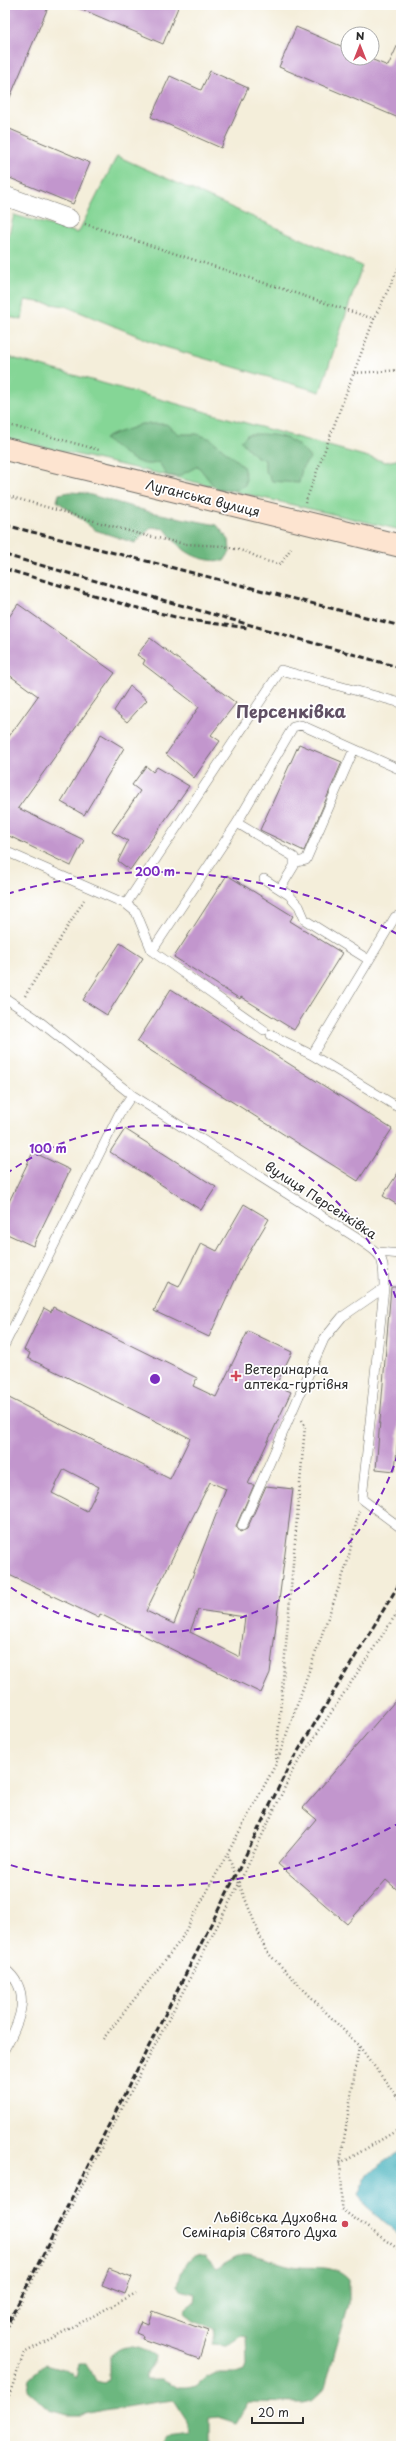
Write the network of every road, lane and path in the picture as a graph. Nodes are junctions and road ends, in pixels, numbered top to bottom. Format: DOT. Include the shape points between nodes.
graph roads {
  1 [pos="5,196"];
  2 [pos="69,219"];
  3 [pos="401,263"];
  4 [pos="374,319"];
  5 [pos="401,370"];
  6 [pos="353,373"];
  7 [pos="5,450"];
  8 [pos="5,495"];
  9 [pos="303,508"];
  10 [pos="401,546"];
  11 [pos="291,548"];
  12 [pos="401,703"];
  13 [pos="354,749"];
  14 [pos="401,770"];
  15 [pos="237,823"];
  16 [pos="5,851"];
  17 [pos="296,862"];
  18 [pos="264,879"];
  19 [pos="91,889"];
  20 [pos="280,889"];
  21 [pos="126,904"];
  22 [pos="401,915"];
  23 [pos="152,951"];
  24 [pos="369,960"];
  25 [pos="5,998"];
  26 [pos="19,1007"];
  27 [pos="312,1055"];
  28 [pos="132,1095"];
  29 [pos="401,1109"];
  30 [pos="378,1252"];
  31 [pos="401,1254"];
  32 [pos="384,1288"];
  33 [pos="5,1344"];
  34 [pos="294,1408"];
  35 [pos="362,1499"];
  36 [pos="242,1526"];
  37 [pos="401,1528"];
  38 [pos="401,1608"];
  39 [pos="276,1764"];
  40 [pos="228,1856"];
  41 [pos="239,1884"];
  42 [pos="5,1969"];
  43 [pos="103,2039"];
  44 [pos="359,2046"];
  45 [pos="5,2048"];
  46 [pos="401,2102"];
  47 [pos="401,2128"];
  48 [pos="340,2164"];
  49 [pos="401,2251"];
  50 [pos="136,2293"];
  51 [pos="5,2333"];
  52 [pos="5,2394"];
  53 [pos="9,2396"];
  54 [pos="5,2407"];
  1 -- 2 [label="street"];
  2 -- 4 [label="path"];
  3 -- 4 [label="path"];
  4 -- 6 [label="path"];
  5 -- 6 [label="path"];
  6 -- 9 [label="path"];
  7 -- 10 [label="main road, Луганська вулиця"];
  8 -- 11 [label="path" via="139,534 185,544 223,546 247,552 265,562 281,564"];
  12 -- 21 [label="lane" via="281,670"];
  13 -- 14 [label="lane"];
  13 -- 15 [label="lane" via="301,725 293,727"];
  13 -- 17 [label="lane" via="306,860"];
  15 -- 17 [label="lane" via="294,857"];
  15 -- 23 [label="lane"];
  16 -- 19 [label="lane"];
  17 -- 20 [label="lane"];
  18 -- 20 [label="lane"];
  19 -- 21 [label="lane"];
  19 -- 26 [label="path"];
  20 -- 24 [label="lane" via="299,906 305,920"];
  21 -- 23 [label="lane" via="136,912"];
  22 -- 24 [label="lane" via="395,917"];
  23 -- 27 [label="lane" via="267,1032"];
  24 -- 27 [label="lane"];
  25 -- 26 [label="lane, вулиця Персенківка"];
  26 -- 28 [label="lane, вулиця Персенківка"];
  27 -- 29 [label="lane"];
  28 -- 30 [label="lane, вулиця Персенківка"];
  28 -- 33 [label="lane" via="120,1114"];
  30 -- 31 [label="lane"];
  30 -- 32 [label="lane, вулиця Персенківка" via="384,1260"];
  32 -- 34 [label="lane" via="335,1324 324,1339"];
  32 -- 35 [label="lane, вулиця Персенківка"];
  34 -- 36 [label="lane"];
  34 -- 39 [label="path" via="305,1426"];
  35 -- 37 [label="lane"];
  35 -- 39 [label="path" via="346,1564"];
  38 -- 41 [label="path" via="293,1770"];
  39 -- 40 [label="path"];
  40 -- 41 [label="path"];
  40 -- 43 [label="path" via="180,1941"];
  41 -- 44 [label="path" via="266,1951"];
  41 -- 51 [label="path"];
  42 -- 45 [label="lane" via="20,1985 22,1997 18,2020"];
  44 -- 46 [label="path"];
  44 -- 48 [label="path"];
  47 -- 48 [label="path"];
  48 -- 49 [label="path" via="341,2209"];
  50 -- 53 [label="path" via="24,2353"];
  52 -- 53 [label="path"];
  53 -- 54 [label="path"];
}
